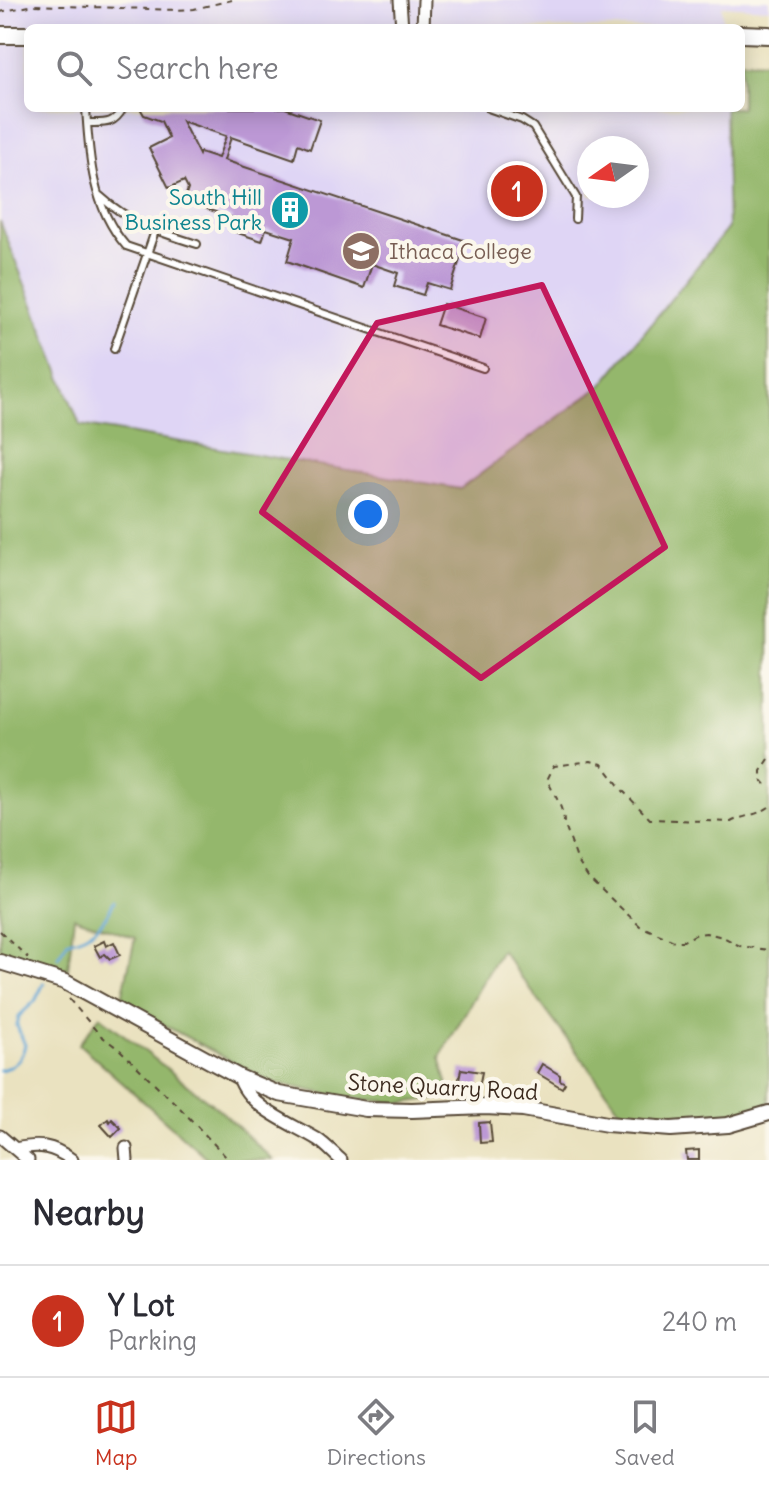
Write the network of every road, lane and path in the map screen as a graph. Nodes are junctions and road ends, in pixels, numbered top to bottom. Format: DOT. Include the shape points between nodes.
graph roads {
  1 [pos="232,0"];
  2 [pos="400,0"];
  3 [pos="424,0"];
  4 [pos="0,12"];
  5 [pos="402,24"];
  6 [pos="423,24"];
  7 [pos="745,34"];
  8 [pos="0,35"];
  9 [pos="24,35"];
  10 [pos="769,35"];
  11 [pos="86,112"];
  12 [pos="121,112"];
  13 [pos="499,112"];
  14 [pos="87,123"];
  15 [pos="98,194"];
  16 [pos="575,219"];
  17 [pos="155,231"];
  18 [pos="197,244"];
  19 [pos="147,255"];
  20 [pos="114,349"];
  21 [pos="483,368"];
  22 [pos="769,759"];
  23 [pos="769,788"];
  24 [pos="769,807"];
  25 [pos="0,931"];
  26 [pos="769,950"];
  27 [pos="0,962"];
  28 [pos="46,975"];
  29 [pos="61,990"];
  30 [pos="239,1077"];
  31 [pos="769,1113"];
  32 [pos="0,1136"];
  33 [pos="15,1149"];
  34 [pos="28,1160"];
  35 [pos="72,1160"];
  36 [pos="229,1160"];
  37 [pos="341,1160"];
  1 -- 4 [label="path" via="194,9 34,5"];
  2 -- 5 [label="street"];
  3 -- 6 [label="street"];
  7 -- 10 [label="main road"];
  8 -- 9 [label="main road"];
  11 -- 14 [label="lane"];
  12 -- 14 [label="lane" via="105,123"];
  13 -- 16 [label="lane" via="533,127 576,197"];
  14 -- 15 [label="lane"];
  15 -- 17 [label="lane" via="117,212"];
  15 -- 19 [label="lane" via="126,246"];
  17 -- 18 [label="lane"];
  17 -- 19 [label="lane"];
  19 -- 20 [label="lane"];
  19 -- 21 [label="lane"];
  22 -- 23 [label="path" via="761,771"];
  24 -- 26 [label="path" via="731,822 650,819 602,764 554,766 547,780 578,862 630,919 674,941 706,933"];
  25 -- 28 [label="path"];
  27 -- 28 [label="street, Stone Quarry Road"];
  28 -- 30 [label="street, Stone Quarry Road"];
  29 -- 36 [label="path"];
  30 -- 31 [label="street, Stone Quarry Road" via="279,1094 366,1109 498,1107 671,1129 728,1125"];
  30 -- 37 [label="street" via="252,1098"];
  32 -- 33 [label="street"];
  33 -- 34 [label="street"];
  33 -- 35 [label="street" via="44,1144"];
}
